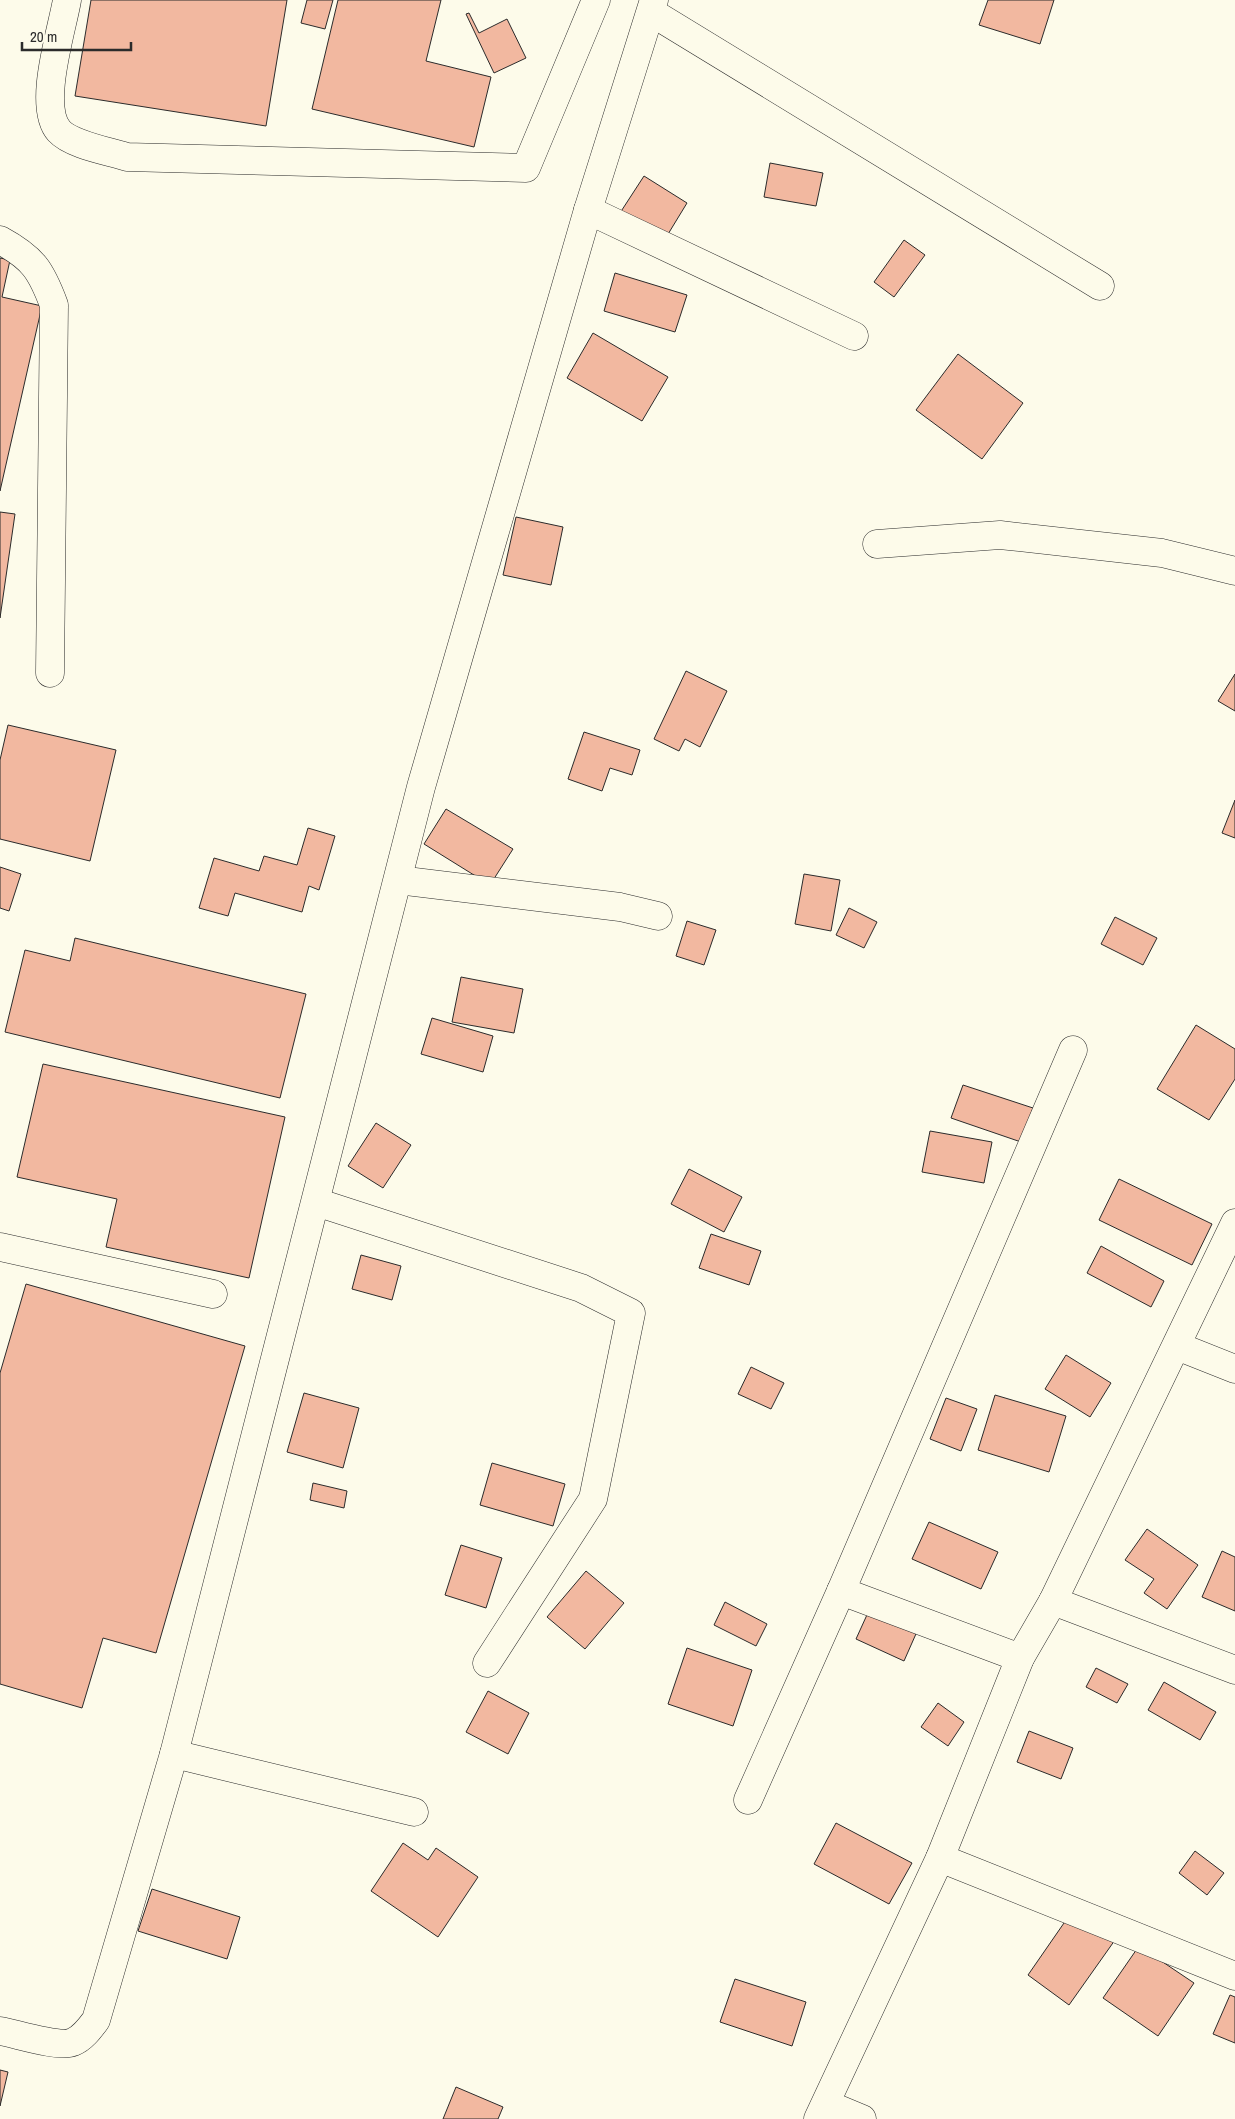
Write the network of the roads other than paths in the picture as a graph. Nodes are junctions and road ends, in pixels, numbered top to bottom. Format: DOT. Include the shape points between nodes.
graph roads {
  1 [pos="68,0"];
  2 [pos="596,0"];
  3 [pos="652,6"];
  4 [pos="588,210"];
  5 [pos="0,240"];
  6 [pos="1100,286"];
  7 [pos="854,336"];
  8 [pos="877,544"];
  9 [pos="1235,571"];
  10 [pos="50,673"];
  11 [pos="398,880"];
  12 [pos="658,916"];
  13 [pos="1073,1050"];
  14 [pos="316,1202"];
  15 [pos="1235,1223"];
  16 [pos="0,1246"];
  17 [pos="213,1294"];
  18 [pos="1177,1346"];
  19 [pos="1235,1369"];
  20 [pos="841,1591"];
  21 [pos="1053,1600"];
  22 [pos="1020,1658"];
  23 [pos="487,1663"];
  24 [pos="1235,1670"];
  25 [pos="174,1754"];
  26 [pos="748,1800"];
  27 [pos="414,1812"];
  28 [pos="940,1858"];
  29 [pos="1235,1976"];
  30 [pos="0,2031"];
  31 [pos="822,2111"];
  32 [pos="862,2119"];
  1 -- 2 [label="street" via="49,94 51,115 59,130 71,139 127,157 526,168"];
  3 -- 4 [label="street"];
  3 -- 6 [label="street"];
  4 -- 7 [label="street"];
  4 -- 11 [label="street" via="427,768"];
  5 -- 10 [label="street" via="22,252 43,276 54,305"];
  8 -- 9 [label="street" via="1000,535 1162,553"];
  11 -- 12 [label="street" via="620,907"];
  11 -- 14 [label="street"];
  13 -- 20 [label="street"];
  14 -- 23 [label="street" via="581,1288 631,1313 593,1499"];
  14 -- 25 [label="street"];
  15 -- 18 [label="street"];
  16 -- 17 [label="street"];
  18 -- 19 [label="street"];
  18 -- 21 [label="street"];
  20 -- 22 [label="street"];
  20 -- 26 [label="street"];
  21 -- 22 [label="street"];
  21 -- 24 [label="street"];
  22 -- 28 [label="street"];
  25 -- 27 [label="street"];
  25 -- 30 [label="street" via="96,2020 88,2032 73,2042 60,2043"];
  28 -- 29 [label="street"];
  28 -- 31 [label="street"];
  31 -- 32 [label="street"];
}
